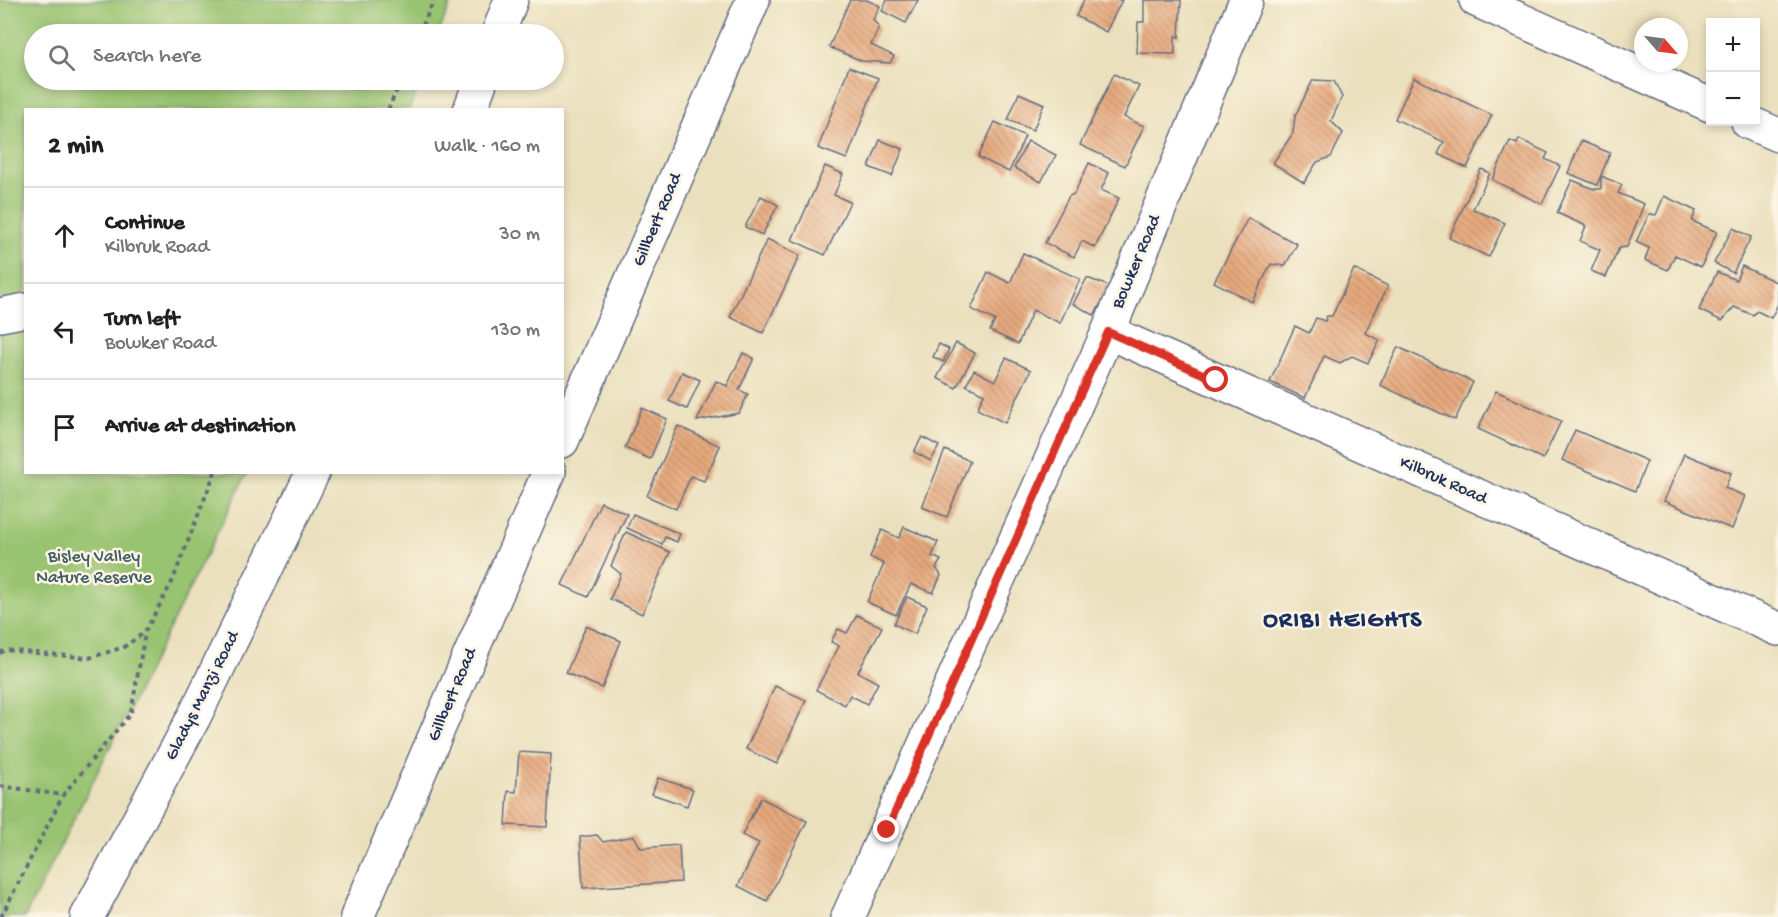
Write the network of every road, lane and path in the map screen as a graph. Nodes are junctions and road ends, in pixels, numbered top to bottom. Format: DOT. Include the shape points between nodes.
graph roads {
  1 [pos="434,0"];
  2 [pos="511,0"];
  3 [pos="753,0"];
  4 [pos="1246,0"];
  5 [pos="1476,0"];
  6 [pos="423,24"];
  7 [pos="502,24"];
  8 [pos="397,90"];
  9 [pos="478,90"];
  10 [pos="1706,103"];
  11 [pos="389,108"];
  12 [pos="471,108"];
  13 [pos="1757,126"];
  14 [pos="1778,135"];
  15 [pos="24,310"];
  16 [pos="0,315"];
  17 [pos="1108,332"];
  18 [pos="564,436"];
  19 [pos="214,474"];
  20 [pos="312,474"];
  21 [pos="548,474"];
  22 [pos="1778,629"];
  23 [pos="146,632"];
  24 [pos="0,653"];
  25 [pos="0,786"];
  26 [pos="63,795"];
  27 [pos="363,916"];
  28 [pos="1,917"];
  29 [pos="87,917"];
  30 [pos="848,917"];
  1 -- 6 [label="path"];
  2 -- 7 [label="street"];
  3 -- 18 [label="street, Gillbert Road"];
  4 -- 17 [label="street, Bowker Road"];
  5 -- 10 [label="street"];
  8 -- 11 [label="path"];
  9 -- 12 [label="street"];
  13 -- 14 [label="street"];
  15 -- 16 [label="street"];
  17 -- 22 [label="street, Kilbruk Road"];
  17 -- 30 [label="street, Bowker Road"];
  19 -- 23 [label="path" via="172,582"];
  20 -- 29 [label="street, Gladys Manzi Road" via="195,717"];
  21 -- 27 [label="street, Gillbert Road"];
  23 -- 24 [label="path" via="124,647 89,658 5,650"];
  23 -- 26 [label="path" via="130,712"];
  25 -- 26 [label="path"];
  26 -- 28 [label="path"];
}
